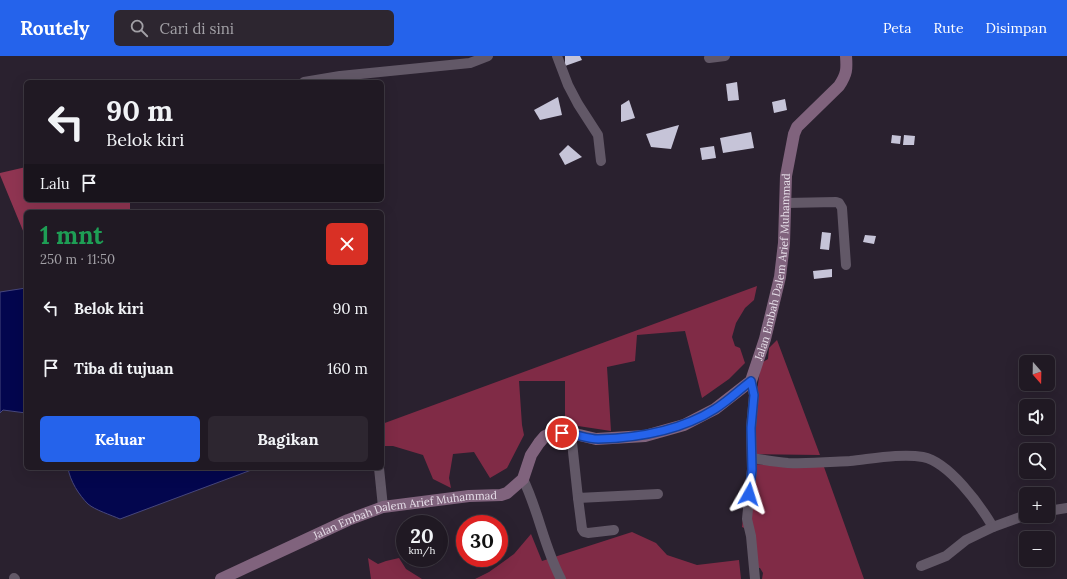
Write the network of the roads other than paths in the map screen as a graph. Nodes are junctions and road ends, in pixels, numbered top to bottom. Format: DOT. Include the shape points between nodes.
graph roads {
  1 [pos="488,56"];
  2 [pos="557,56"];
  3 [pos="725,56"];
  4 [pos="846,56"];
  5 [pos="710,58"];
  6 [pos="316,80"];
  7 [pos="601,161"];
  8 [pos="786,203"];
  9 [pos="846,265"];
  10 [pos="751,381"];
  11 [pos="571,433"];
  12 [pos="752,458"];
  13 [pos="379,470"];
  14 [pos="523,479"];
  15 [pos="658,494"];
  16 [pos="578,498"];
  17 [pos="383,507"];
  18 [pos="1067,508"];
  19 [pos="1055,510"];
  20 [pos="1019,518"];
  21 [pos="993,527"];
  22 [pos="614,530"];
  23 [pos="921,566"];
  24 [pos="224,578"];
  25 [pos="561,579"];
  26 [pos="755,579"];
  1 -- 6 [label="street" via="470,63"];
  2 -- 7 [label="street" via="568,85 598,135"];
  3 -- 5 [label="street"];
  4 -- 8 [label="street, Jalan Embah Dalem Arief Muhammad" via="847,69 844,79 796,130 786,176"];
  8 -- 9 [label="street" via="839,203 842,208"];
  8 -- 10 [label="street, Jalan Embah Dalem Arief Muhammad" via="780,277 765,339"];
  10 -- 11 [label="street" via="715,409 684,425 645,436 596,439"];
  10 -- 12 [label="street" via="754,395"];
  11 -- 14 [label="street" via="554,432 545,436 531,455"];
  11 -- 16 [label="street"];
  12 -- 21 [label="street" via="789,463 838,462 876,457 924,457 940,465 957,479"];
  12 -- 26 [label="street" via="747,519"];
  13 -- 17 [label="street"];
  14 -- 17 [label="street, Jalan Embah Dalem Arief Muhammad" via="501,496 469,496"];
  14 -- 25 [label="street" via="534,503 548,552"];
  15 -- 16 [label="street"];
  16 -- 22 [label="street" via="584,532"];
  17 -- 24 [label="street, Jalan Embah Dalem Arief Muhammad" via="348,520"];
  18 -- 19 [label="street"];
  20 -- 21 [label="street"];
  21 -- 23 [label="street" via="966,540 946,556"];
}
